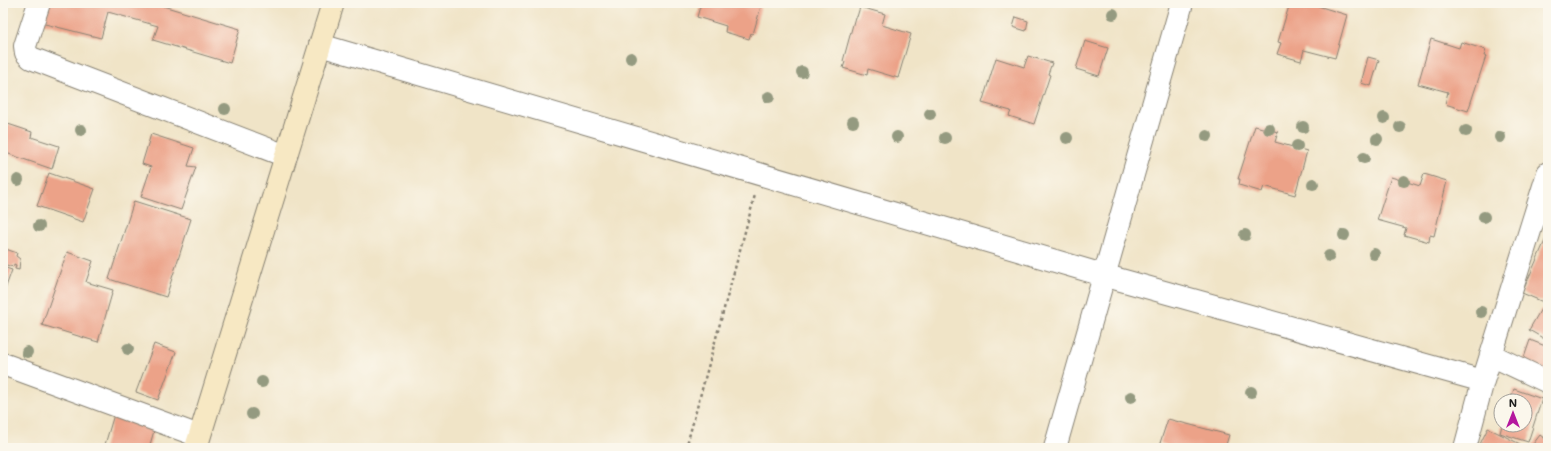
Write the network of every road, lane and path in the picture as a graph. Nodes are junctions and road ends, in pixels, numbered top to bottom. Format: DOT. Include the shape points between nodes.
graph roads {
  1 [pos="39,3"];
  2 [pos="333,3"];
  3 [pos="1182,3"];
  4 [pos="320,45"];
  5 [pos="286,156"];
  6 [pos="760,173"];
  7 [pos="1548,173"];
  8 [pos="1103,275"];
  9 [pos="1491,355"];
  10 [pos="3,364"];
  11 [pos="1483,381"];
  12 [pos="1548,382"];
  13 [pos="198,442"];
  14 [pos="686,448"];
  15 [pos="1055,448"];
  16 [pos="1465,448"];
  1 -- 5 [label="street" via="25,46 26,53 31,58"];
  2 -- 4 [label="main road"];
  3 -- 8 [label="street"];
  4 -- 5 [label="main road"];
  4 -- 6 [label="street"];
  5 -- 13 [label="main road"];
  6 -- 8 [label="street"];
  6 -- 14 [label="path"];
  7 -- 9 [label="street"];
  8 -- 11 [label="street"];
  8 -- 15 [label="street"];
  9 -- 11 [label="street"];
  9 -- 12 [label="street"];
  10 -- 13 [label="street"];
  11 -- 16 [label="street"];
}
